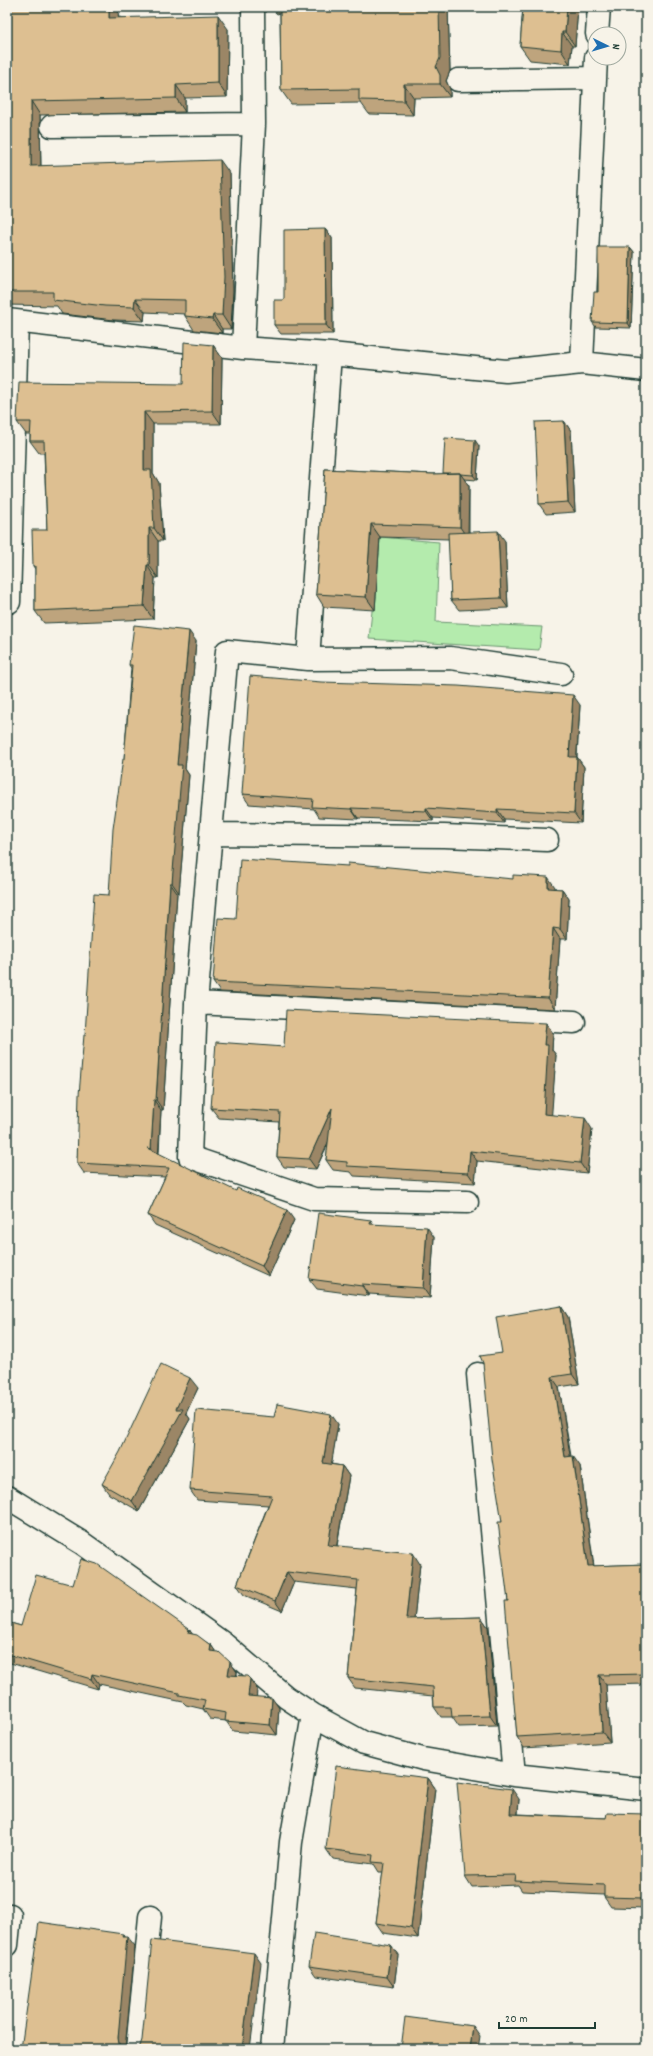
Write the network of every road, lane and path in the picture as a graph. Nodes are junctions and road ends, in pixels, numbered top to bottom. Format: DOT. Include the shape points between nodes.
graph roads {
  1 [pos="253,7"];
  2 [pos="599,7"];
  3 [pos="598,26"];
  4 [pos="595,68"];
  5 [pos="458,80"];
  6 [pos="254,124"];
  7 [pos="52,126"];
  8 [pos="12,321"];
  9 [pos="243,348"];
  10 [pos="330,354"];
  11 [pos="582,363"];
  12 [pos="646,370"];
  13 [pos="9,602"];
  14 [pos="308,659"];
  15 [pos="561,674"];
  16 [pos="211,834"];
  17 [pos="547,840"];
  18 [pos="196,1003"];
  19 [pos="574,1022"];
  20 [pos="467,1202"];
  21 [pos="478,1374"];
  22 [pos="7,1497"];
  23 [pos="313,1715"];
  24 [pos="514,1775"];
  25 [pos="646,1789"];
  26 [pos="10,1915"];
  27 [pos="150,1917"];
  28 [pos="7,1945"];
  29 [pos="137,2049"];
  30 [pos="272,2049"];
  1 -- 6 [label="street"];
  2 -- 3 [label="street"];
  4 -- 5 [label="street"];
  4 -- 11 [label="street"];
  6 -- 7 [label="street"];
  6 -- 9 [label="street"];
  8 -- 9 [label="street"];
  8 -- 13 [label="street"];
  9 -- 10 [label="street"];
  10 -- 11 [label="street" via="506,371"];
  10 -- 14 [label="street"];
  11 -- 12 [label="street"];
  14 -- 15 [label="street" via="450,658"];
  14 -- 16 [label="street" via="227,651"];
  16 -- 17 [label="street" via="444,836"];
  16 -- 18 [label="street"];
  18 -- 19 [label="street"];
  18 -- 20 [label="street" via="190,1157 314,1199"];
  21 -- 24 [label="street"];
  22 -- 23 [label="street" via="82,1543 211,1635 286,1697"];
  23 -- 24 [label="street" via="364,1743 423,1759"];
  23 -- 30 [label="street" via="291,1842"];
  24 -- 25 [label="street"];
  26 -- 28 [label="street"];
  27 -- 29 [label="street"];
}
